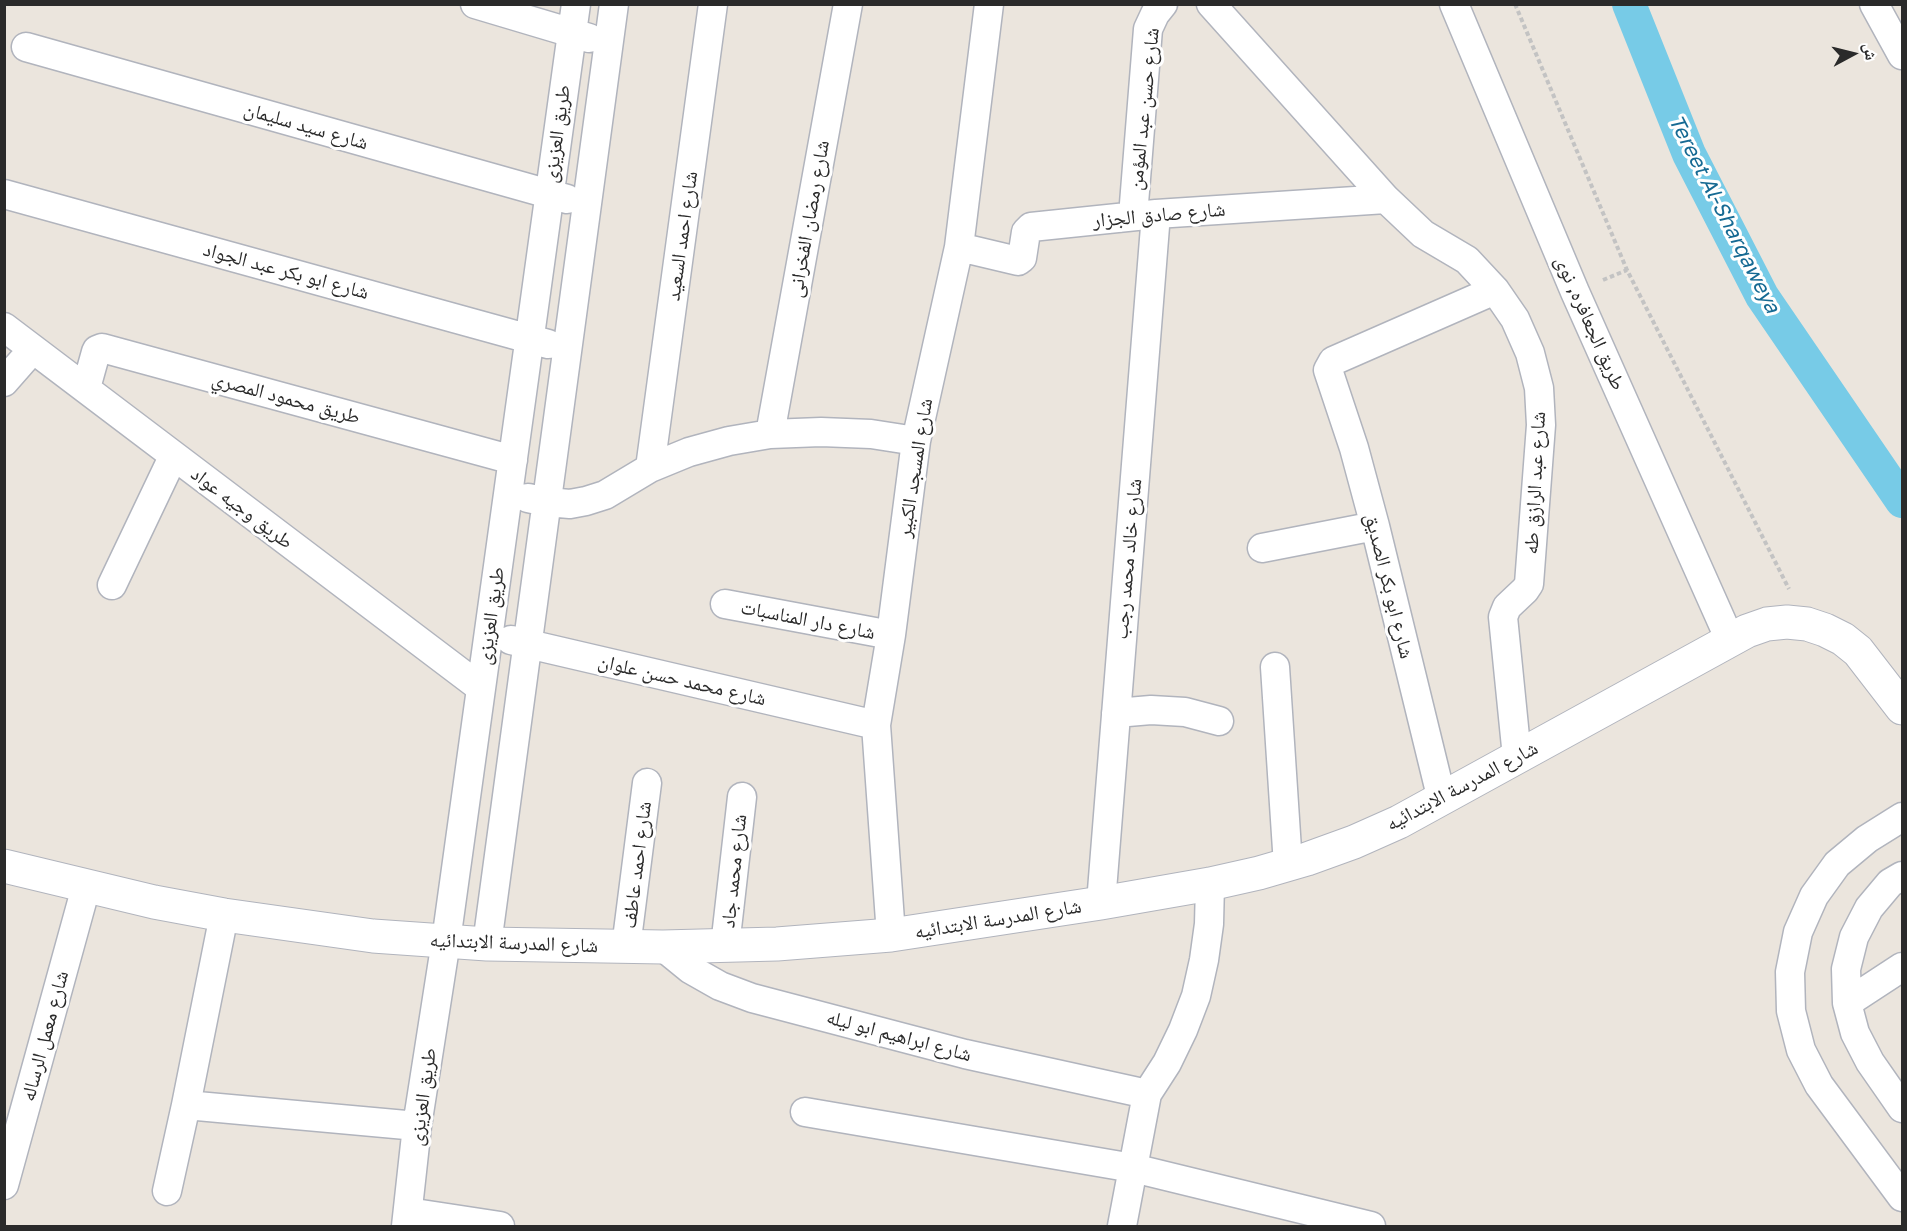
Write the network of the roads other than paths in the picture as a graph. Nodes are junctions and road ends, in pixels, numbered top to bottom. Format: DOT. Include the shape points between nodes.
graph roads {
  1 [pos="475,4"];
  2 [pos="576,4"];
  3 [pos="614,4"];
  4 [pos="713,4"];
  5 [pos="848,4"];
  6 [pos="989,4"];
  7 [pos="1163,4"];
  8 [pos="1211,4"];
  9 [pos="1454,4"];
  10 [pos="1874,4"];
  11 [pos="572,34"];
  12 [pos="609,43"];
  13 [pos="26,48"];
  14 [pos="1902,55"];
  15 [pos="4,194"];
  16 [pos="549,194"];
  17 [pos="1386,199"];
  18 [pos="586,205"];
  19 [pos="1145,215"];
  20 [pos="959,247"];
  21 [pos="1495,290"];
  22 [pos="4,327"];
  23 [pos="530,338"];
  24 [pos="33,349"];
  25 [pos="567,349"];
  26 [pos="4,382"];
  27 [pos="86,388"];
  28 [pos="771,434"];
  29 [pos="916,441"];
  30 [pos="173,456"];
  31 [pos="513,460"];
  32 [pos="650,468"];
  33 [pos="508,494"];
  34 [pos="547,502"];
  35 [pos="1375,526"];
  36 [pos="1262,548"];
  37 [pos="112,585"];
  38 [pos="725,604"];
  39 [pos="489,635"];
  40 [pos="891,635"];
  41 [pos="1730,640"];
  42 [pos="528,644"];
  43 [pos="1275,667"];
  44 [pos="481,688"];
  45 [pos="1902,708"];
  46 [pos="1116,713"];
  47 [pos="1219,721"];
  48 [pos="876,724"];
  49 [pos="1517,757"];
  50 [pos="647,783"];
  51 [pos="742,797"];
  52 [pos="1442,800"];
  53 [pos="1902,817"];
  54 [pos="1288,865"];
  55 [pos="4,866"];
  56 [pos="1902,876"];
  57 [pos="1210,884"];
  58 [pos="86,887"];
  59 [pos="1101,903"];
  60 [pos="224,915"];
  61 [pos="891,935"];
  62 [pos="446,941"];
  63 [pos="487,944"];
  64 [pos="725,946"];
  65 [pos="626,947"];
  66 [pos="663,947"];
  67 [pos="1902,968"];
  68 [pos="1847,1003"];
  69 [pos="1147,1094"];
  70 [pos="186,1105"];
  71 [pos="1902,1108"];
  72 [pos="805,1112"];
  73 [pos="417,1126"];
  74 [pos="1132,1168"];
  75 [pos="4,1185"];
  76 [pos="167,1191"];
  77 [pos="1902,1197"];
  78 [pos="407,1219"];
  79 [pos="500,1227"];
  80 [pos="1122,1227"];
  81 [pos="1371,1227"];
  1 -- 11 [label="street"];
  2 -- 11 [label="street, طريق العزيزى"];
  3 -- 12 [label="street, طريق العزيزى"];
  4 -- 32 [label="street, شارع احمد السعيد"];
  5 -- 28 [label="street, شارع رمضان الفخرانى"];
  6 -- 20 [label="street, شارع المسجد الكبير"];
  7 -- 19 [label="street, شارع حسن عبد المؤمن" via="1148,29"];
  8 -- 17 [label="street, شارع عبد الرازق طه"];
  9 -- 41 [label="street, طريق الجعافره, نوى" via="1575,292"];
  10 -- 14 [label="street"];
  11 -- 12 [label="street"];
  11 -- 16 [label="street, طريق العزيزى"];
  12 -- 18 [label="street, طريق العزيزى"];
  13 -- 16 [label="street, شارع سيد سليمان"];
  15 -- 23 [label="street, شارع ابو بكر عبد الجواد"];
  16 -- 18 [label="street, شارع سيد سليمان"];
  16 -- 23 [label="street, طريق العزيزى"];
  17 -- 19 [label="street, شارع صادق الجزار"];
  17 -- 21 [label="street, شارع عبد الرازق طه" via="1430,239 1467,260"];
  18 -- 25 [label="street, طريق العزيزى"];
  19 -- 20 [label="street, شارع صادق الجزار" via="1031,227 1018,261"];
  19 -- 46 [label="street, شارع خالد محمد رجب"];
  20 -- 29 [label="street, شارع المسجد الكبير"];
  21 -- 35 [label="street, شارع ابو بكر الصديق" via="1333,361 1328,370"];
  21 -- 49 [label="street, شارع عبد الرازق طه" via="1515,318 1530,353 1539,388 1541,425 1529,584 1507,607 1503,617"];
  22 -- 24 [label="street, طريق وجيه عواد"];
  23 -- 25 [label="street, شارع ابو بكر عبد الجواد"];
  23 -- 31 [label="street, طريق العزيزى"];
  24 -- 26 [label="street"];
  24 -- 27 [label="street, طريق وجيه عواد"];
  25 -- 34 [label="street, طريق العزيزى"];
  27 -- 30 [label="street, طريق وجيه عواد"];
  27 -- 31 [label="street, طريق محمود المصري" via="96,352 102,348"];
  28 -- 29 [label="street" via="871,434"];
  28 -- 32 [label="street" via="689,452"];
  29 -- 40 [label="street, شارع المسجد الكبير"];
  30 -- 37 [label="street"];
  30 -- 44 [label="street, طريق وجيه عواد"];
  31 -- 33 [label="street, طريق العزيزى"];
  32 -- 34 [label="street" via="605,495 570,504"];
  33 -- 34 [label="street"];
  33 -- 39 [label="street, طريق العزيزى"];
  34 -- 42 [label="street, طريق العزيزى"];
  35 -- 36 [label="street"];
  35 -- 52 [label="street, شارع ابو بكر الصديق"];
  38 -- 40 [label="street, شارع دار المناسبات"];
  39 -- 42 [label="street, شارع محمد حسن علوان"];
  39 -- 44 [label="street, طريق العزيزى"];
  40 -- 48 [label="street, شارع المسجد الكبير"];
  41 -- 45 [label="street, شارع المدرسة الابتدائيه" via="1767,624 1807,624 1825,630 1858,651"];
  41 -- 49 [label="street, شارع المدرسة الابتدائيه"];
  42 -- 48 [label="street, شارع محمد حسن علوان"];
  42 -- 63 [label="street, طريق العزيزى"];
  43 -- 54 [label="street"];
  44 -- 62 [label="street, طريق العزيزى"];
  46 -- 47 [label="street" via="1185,712"];
  46 -- 59 [label="street, شارع خالد محمد رجب"];
  48 -- 61 [label="street, شارع المسجد الكبير"];
  49 -- 52 [label="street, شارع المدرسة الابتدائيه"];
  50 -- 65 [label="street, شارع احمد عاطف"];
  51 -- 64 [label="street, شارع محمد جاد"];
  52 -- 54 [label="street, شارع المدرسة الابتدائيه" via="1354,842"];
  53 -- 77 [label="street" via="1837,864 1814,896 1798,932 1790,972 1791,1011 1801,1050 1819,1085"];
  54 -- 57 [label="street, شارع المدرسة الابتدائيه"];
  55 -- 58 [label="street, شارع المدرسة الابتدائيه"];
  56 -- 68 [label="street" via="1890,883 1869,908 1854,937 1846,969"];
  57 -- 59 [label="street, شارع المدرسة الابتدائيه"];
  57 -- 69 [label="street" via="1209,924 1196,996 1171,1055"];
  58 -- 60 [label="street, شارع المدرسة الابتدائيه"];
  58 -- 75 [label="street, شارع معمل الرساله"];
  59 -- 61 [label="street, شارع المدرسة الابتدائيه"];
  60 -- 62 [label="street, شارع المدرسة الابتدائيه" via="373,936"];
  60 -- 70 [label="street"];
  61 -- 64 [label="street, شارع المدرسة الابتدائيه"];
  62 -- 63 [label="street, شارع المدرسة الابتدائيه"];
  62 -- 73 [label="street, طريق العزيزى"];
  63 -- 65 [label="street, شارع المدرسة الابتدائيه"];
  64 -- 66 [label="street, شارع المدرسة الابتدائيه"];
  65 -- 66 [label="street, شارع المدرسة الابتدائيه"];
  66 -- 69 [label="street, شارع ابراهيم ابو ليله" via="690,969 752,998 965,1054"];
  67 -- 68 [label="street"];
  68 -- 71 [label="street" via="1855,1033 1870,1062"];
  69 -- 74 [label="street"];
  70 -- 73 [label="street"];
  70 -- 76 [label="street"];
  72 -- 74 [label="street"];
  73 -- 78 [label="street, طريق العزيزى"];
  74 -- 80 [label="street"];
  74 -- 81 [label="street"];
  78 -- 79 [label="street"];
}
